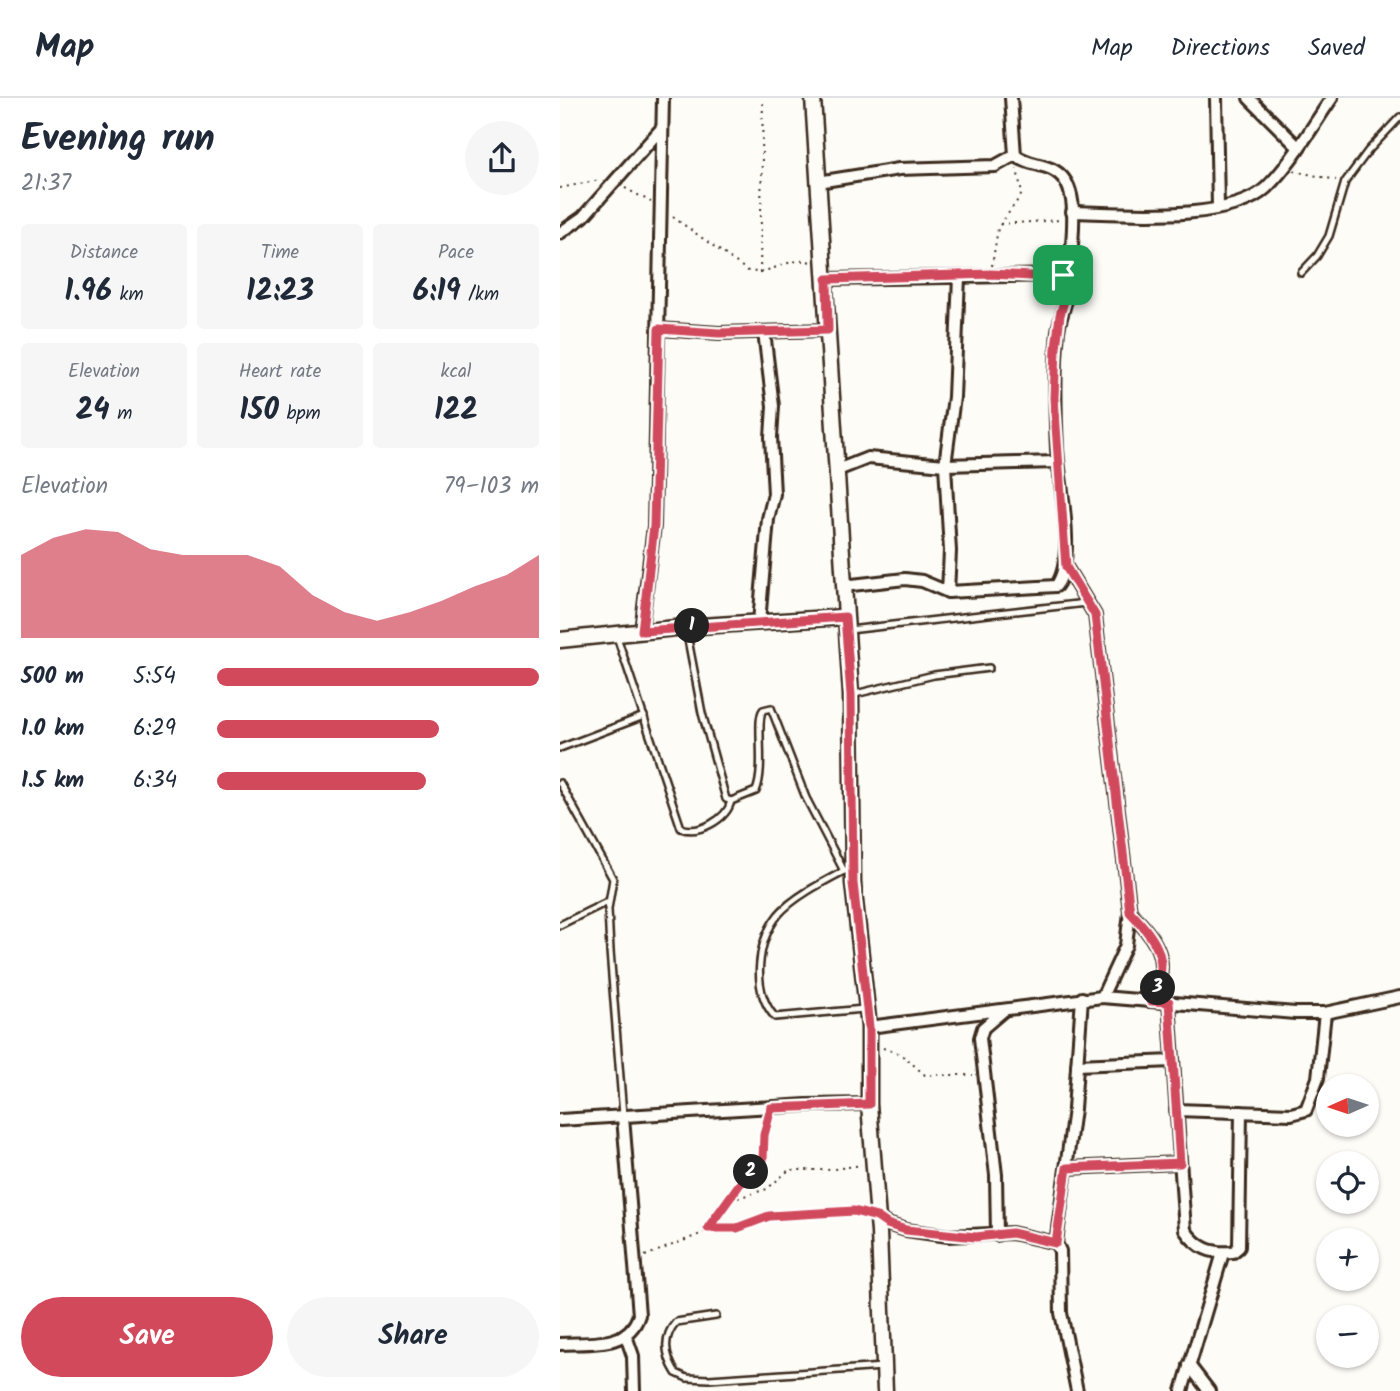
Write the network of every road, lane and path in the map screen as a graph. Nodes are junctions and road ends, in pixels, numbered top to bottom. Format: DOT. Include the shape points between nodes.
graph roads {
  1 [pos="663,98"];
  2 [pos="763,98"];
  3 [pos="785,98"];
  4 [pos="1011,98"];
  5 [pos="1216,98"];
  6 [pos="1249,98"];
  7 [pos="1332,98"];
  8 [pos="813,99"];
  9 [pos="1400,117"];
  10 [pos="661,129"];
  11 [pos="1298,146"];
  12 [pos="1013,157"];
  13 [pos="1283,168"];
  14 [pos="613,182"];
  15 [pos="818,182"];
  16 [pos="1345,182"];
  17 [pos="560,188"];
  18 [pos="1218,208"];
  19 [pos="662,209"];
  20 [pos="1072,215"];
  21 [pos="1000,224"];
  22 [pos="560,233"];
  23 [pos="1069,268"];
  24 [pos="826,273"];
  25 [pos="760,274"];
  26 [pos="991,274"];
  27 [pos="1301,274"];
  28 [pos="959,277"];
  29 [pos="659,329"];
  30 [pos="828,330"];
  31 [pos="764,332"];
  32 [pos="1058,462"];
  33 [pos="945,465"];
  34 [pos="835,471"];
  35 [pos="1066,567"];
  36 [pos="843,586"];
  37 [pos="1056,586"];
  38 [pos="948,592"];
  39 [pos="1083,592"];
  40 [pos="1090,603"];
  41 [pos="760,622"];
  42 [pos="846,624"];
  43 [pos="685,627"];
  44 [pos="642,631"];
  45 [pos="616,634"];
  46 [pos="560,640"];
  47 [pos="989,668"];
  48 [pos="851,695"];
  49 [pos="644,716"];
  50 [pos="560,748"];
  51 [pos="560,783"];
  52 [pos="731,801"];
  53 [pos="848,869"];
  54 [pos="609,901"];
  55 [pos="1130,912"];
  56 [pos="560,925"];
  57 [pos="1102,997"];
  58 [pos="1400,997"];
  59 [pos="1082,998"];
  60 [pos="1151,1001"];
  61 [pos="1169,1002"];
  62 [pos="866,1009"];
  63 [pos="1003,1011"];
  64 [pos="1325,1013"];
  65 [pos="869,1027"];
  66 [pos="869,1044"];
  67 [pos="1173,1061"];
  68 [pos="1077,1065"];
  69 [pos="983,1077"];
  70 [pos="869,1104"];
  71 [pos="771,1108"];
  72 [pos="1176,1110"];
  73 [pos="1241,1112"];
  74 [pos="623,1117"];
  75 [pos="560,1121"];
  76 [pos="1180,1163"];
  77 [pos="874,1164"];
  78 [pos="1067,1168"];
  79 [pos="730,1200"];
  80 [pos="877,1217"];
  81 [pos="708,1228"];
  82 [pos="998,1235"];
  83 [pos="1056,1243"];
  84 [pos="1223,1252"];
  85 [pos="634,1260"];
  86 [pos="716,1316"];
  87 [pos="626,1336"];
  88 [pos="560,1344"];
  89 [pos="1189,1365"];
  90 [pos="883,1367"];
  91 [pos="634,1391"];
  92 [pos="884,1391"];
  93 [pos="1077,1391"];
  94 [pos="1182,1391"];
  95 [pos="1209,1391"];
  1 -- 10 [label="street"];
  2 -- 25 [label="path"];
  3 -- 8 [label="path"];
  4 -- 12 [label="street"];
  5 -- 18 [label="street"];
  6 -- 11 [label="street"];
  7 -- 11 [label="street"];
  8 -- 15 [label="street"];
  9 -- 16 [label="lane"];
  10 -- 14 [label="street"];
  10 -- 19 [label="street"];
  11 -- 13 [label="street"];
  12 -- 15 [label="street" via="995,166 899,169"];
  12 -- 20 [label="street" via="1055,170 1065,180"];
  12 -- 21 [label="path" via="1022,194"];
  13 -- 16 [label="path"];
  13 -- 18 [label="street" via="1264,190 1244,202"];
  14 -- 17 [label="path" via="598,180"];
  14 -- 19 [label="path"];
  14 -- 22 [label="street" via="583,217"];
  15 -- 24 [label="street"];
  16 -- 27 [label="lane" via="1329,236"];
  18 -- 20 [label="street" via="1186,214"];
  19 -- 25 [label="path" via="736,265"];
  19 -- 29 [label="street"];
  20 -- 21 [label="path"];
  20 -- 23 [label="street"];
  21 -- 26 [label="path"];
  23 -- 26 [label="street" via="1063,275 1051,277"];
  23 -- 32 [label="street" via="1056,348"];
  24 -- 25 [label="path" via="793,261"];
  24 -- 28 [label="street"];
  24 -- 30 [label="street"];
  26 -- 28 [label="street"];
  28 -- 33 [label="street" via="954,397"];
  29 -- 31 [label="street"];
  29 -- 44 [label="street" via="654,526"];
  30 -- 31 [label="street"];
  30 -- 34 [label="street"];
  31 -- 41 [label="street" via="773,406 774,494"];
  32 -- 33 [label="street"];
  32 -- 35 [label="street"];
  33 -- 34 [label="street" via="868,458"];
  33 -- 38 [label="street"];
  34 -- 36 [label="street"];
  35 -- 37 [label="street"];
  35 -- 39 [label="street"];
  36 -- 38 [label="street" via="905,579"];
  36 -- 42 [label="street"];
  37 -- 38 [label="street"];
  37 -- 39 [label="street"];
  39 -- 40 [label="street"];
  40 -- 42 [label="lane"];
  40 -- 55 [label="street"];
  41 -- 42 [label="street"];
  41 -- 43 [label="street"];
  42 -- 48 [label="street"];
  43 -- 44 [label="street"];
  43 -- 52 [label="lane" via="702,713 724,796"];
  44 -- 45 [label="street"];
  45 -- 46 [label="street"];
  45 -- 49 [label="lane"];
  47 -- 48 [label="lane" via="934,675"];
  48 -- 53 [label="street"];
  49 -- 50 [label="lane"];
  49 -- 52 [label="lane" via="681,828 720,820"];
  51 -- 54 [label="lane" via="608,866 613,880"];
  52 -- 53 [label="lane" via="756,791 761,780 758,717 763,709 771,708 806,798"];
  53 -- 62 [label="street"];
  53 -- 62 [label="lane" via="778,915 758,967 775,1017"];
  54 -- 56 [label="lane"];
  54 -- 74 [label="lane" via="612,1004"];
  55 -- 57 [label="street" via="1126,945"];
  55 -- 60 [label="street" via="1151,934 1160,952 1161,972"];
  57 -- 59 [label="street"];
  57 -- 60 [label="street"];
  58 -- 64 [label="street"];
  59 -- 63 [label="street"];
  59 -- 68 [label="street"];
  60 -- 61 [label="street"];
  61 -- 64 [label="street" via="1261,1013"];
  61 -- 67 [label="street"];
  62 -- 65 [label="street"];
  63 -- 65 [label="street"];
  63 -- 69 [label="street" via="981,1032"];
  64 -- 73 [label="street" via="1318,1078 1306,1110 1291,1114"];
  65 -- 66 [label="street"];
  66 -- 69 [label="path" via="901,1054 925,1075"];
  66 -- 70 [label="street"];
  67 -- 68 [label="street"];
  67 -- 72 [label="street"];
  68 -- 78 [label="street"];
  69 -- 82 [label="street" via="996,1175"];
  70 -- 71 [label="street"];
  70 -- 77 [label="street"];
  71 -- 74 [label="street"];
  71 -- 79 [label="path" via="763,1160"];
  72 -- 73 [label="street"];
  72 -- 76 [label="street"];
  73 -- 84 [label="street" via="1239,1247"];
  74 -- 75 [label="street"];
  74 -- 85 [label="street"];
  76 -- 78 [label="street"];
  76 -- 84 [label="street" via="1185,1230 1194,1243"];
  77 -- 79 [label="path" via="789,1170 759,1193"];
  77 -- 80 [label="street"];
  78 -- 83 [label="street"];
  79 -- 81 [label="path"];
  80 -- 81 [label="path" via="854,1211 817,1212 769,1216 737,1228"];
  80 -- 82 [label="street" via="906,1230 948,1236"];
  80 -- 90 [label="street"];
  81 -- 85 [label="path"];
  82 -- 83 [label="street" via="1012,1233"];
  83 -- 93 [label="street" via="1061,1313"];
  84 -- 89 [label="street"];
  85 -- 87 [label="street" via="639,1315"];
  86 -- 90 [label="lane" via="676,1322 667,1332 666,1346 676,1373 709,1379"];
  87 -- 88 [label="street" via="615,1341"];
  87 -- 91 [label="street" via="633,1356"];
  89 -- 94 [label="street"];
  89 -- 95 [label="street"];
  90 -- 92 [label="street"];
}
